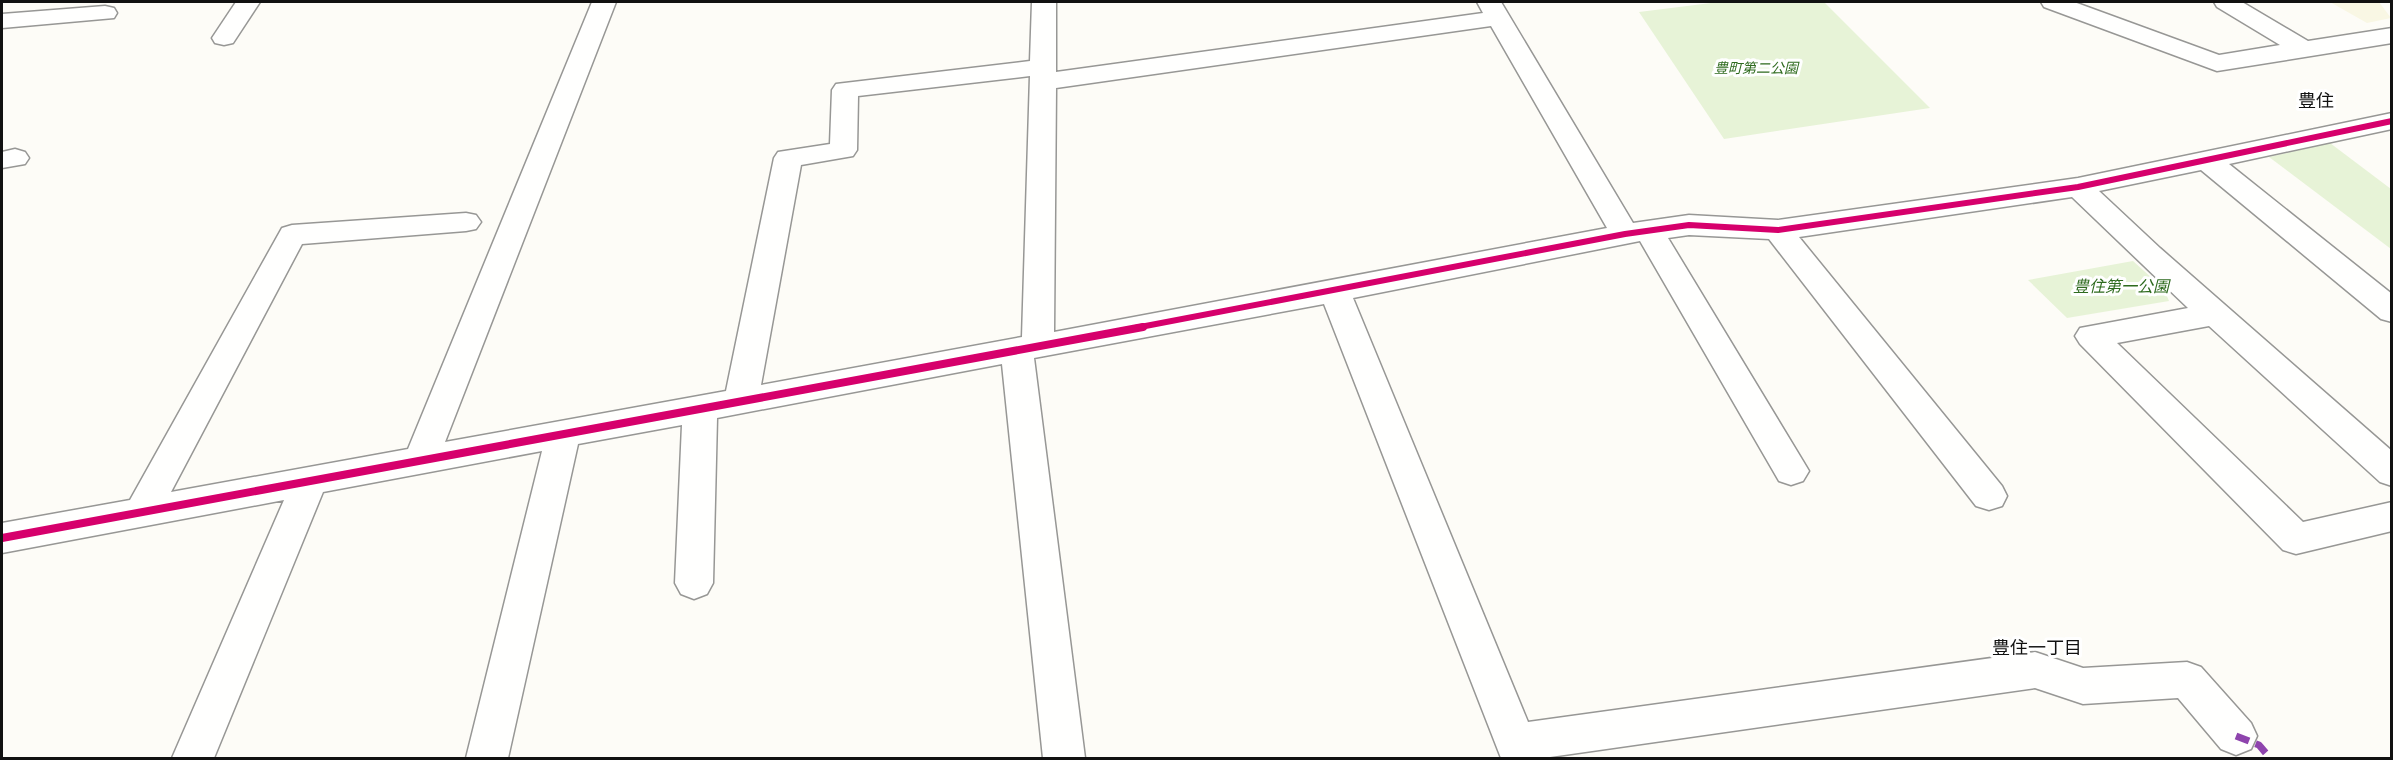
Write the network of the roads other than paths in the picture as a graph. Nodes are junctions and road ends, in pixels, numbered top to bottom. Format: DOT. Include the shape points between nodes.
graph roads {
  1 [pos="248,2"];
  2 [pos="604,2"];
  3 [pos="1044,2"];
  4 [pos="2053,2"];
  5 [pos="2226,2"];
  6 [pos="1493,10"];
  7 [pos="105,13"];
  8 [pos="2,21"];
  9 [pos="2391,35"];
  10 [pos="224,38"];
  11 [pos="2306,50"];
  12 [pos="1042,74"];
  13 [pos="2391,121"];
  14 [pos="2207,160"];
  15 [pos="2078,188"];
  16 [pos="466,222"];
  17 [pos="1778,230"];
  18 [pos="1637,232"];
  19 [pos="1335,291"];
  20 [pos="2391,311"];
  21 [pos="2214,314"];
  22 [pos="1027,348"];
  23 [pos="741,401"];
  24 [pos="700,408"];
  25 [pos="563,434"];
  26 [pos="421,460"];
  27 [pos="1791,471"];
  28 [pos="2391,472"];
  29 [pos="310,481"];
  30 [pos="1989,496"];
  31 [pos="142,512"];
  32 [pos="2391,516"];
  33 [pos="2,538"];
  34 [pos="694,583"];
  35 [pos="2236,736"];
  36 [pos="1518,751"];
  37 [pos="194,759"];
  38 [pos="487,759"];
  39 [pos="1064,759"];
  1 -- 10 [label="street"];
  2 -- 26 [label="street"];
  3 -- 12 [label="street"];
  4 -- 11 [label="street" via="2217,63"];
  5 -- 11 [label="street"];
  6 -- 12 [label="street"];
  6 -- 18 [label="street"];
  7 -- 8 [label="street"];
  9 -- 11 [label="street"];
  12 -- 22 [label="street"];
  12 -- 23 [label="street" via="846,90 843,150 788,158"];
  13 -- 14 [label="street"];
  14 -- 15 [label="street"];
  14 -- 20 [label="street"];
  15 -- 17 [label="street"];
  15 -- 21 [label="street"];
  16 -- 31 [label="street" via="292,235"];
  17 -- 18 [label="street" via="1689,225"];
  17 -- 30 [label="street"];
  18 -- 19 [label="street"];
  18 -- 27 [label="street"];
  19 -- 22 [label="street"];
  19 -- 36 [label="street"];
  21 -- 28 [label="street"];
  21 -- 32 [label="street" via="2091,336 2295,539"];
  22 -- 23 [label="street"];
  22 -- 39 [label="street"];
  23 -- 24 [label="street"];
  24 -- 25 [label="street"];
  24 -- 34 [label="street"];
  25 -- 26 [label="street"];
  25 -- 38 [label="street"];
  26 -- 29 [label="street"];
  29 -- 31 [label="street"];
  29 -- 37 [label="street"];
  31 -- 33 [label="street"];
  35 -- 36 [label="street" via="2187,680 2083,686 2035,670"];
}
